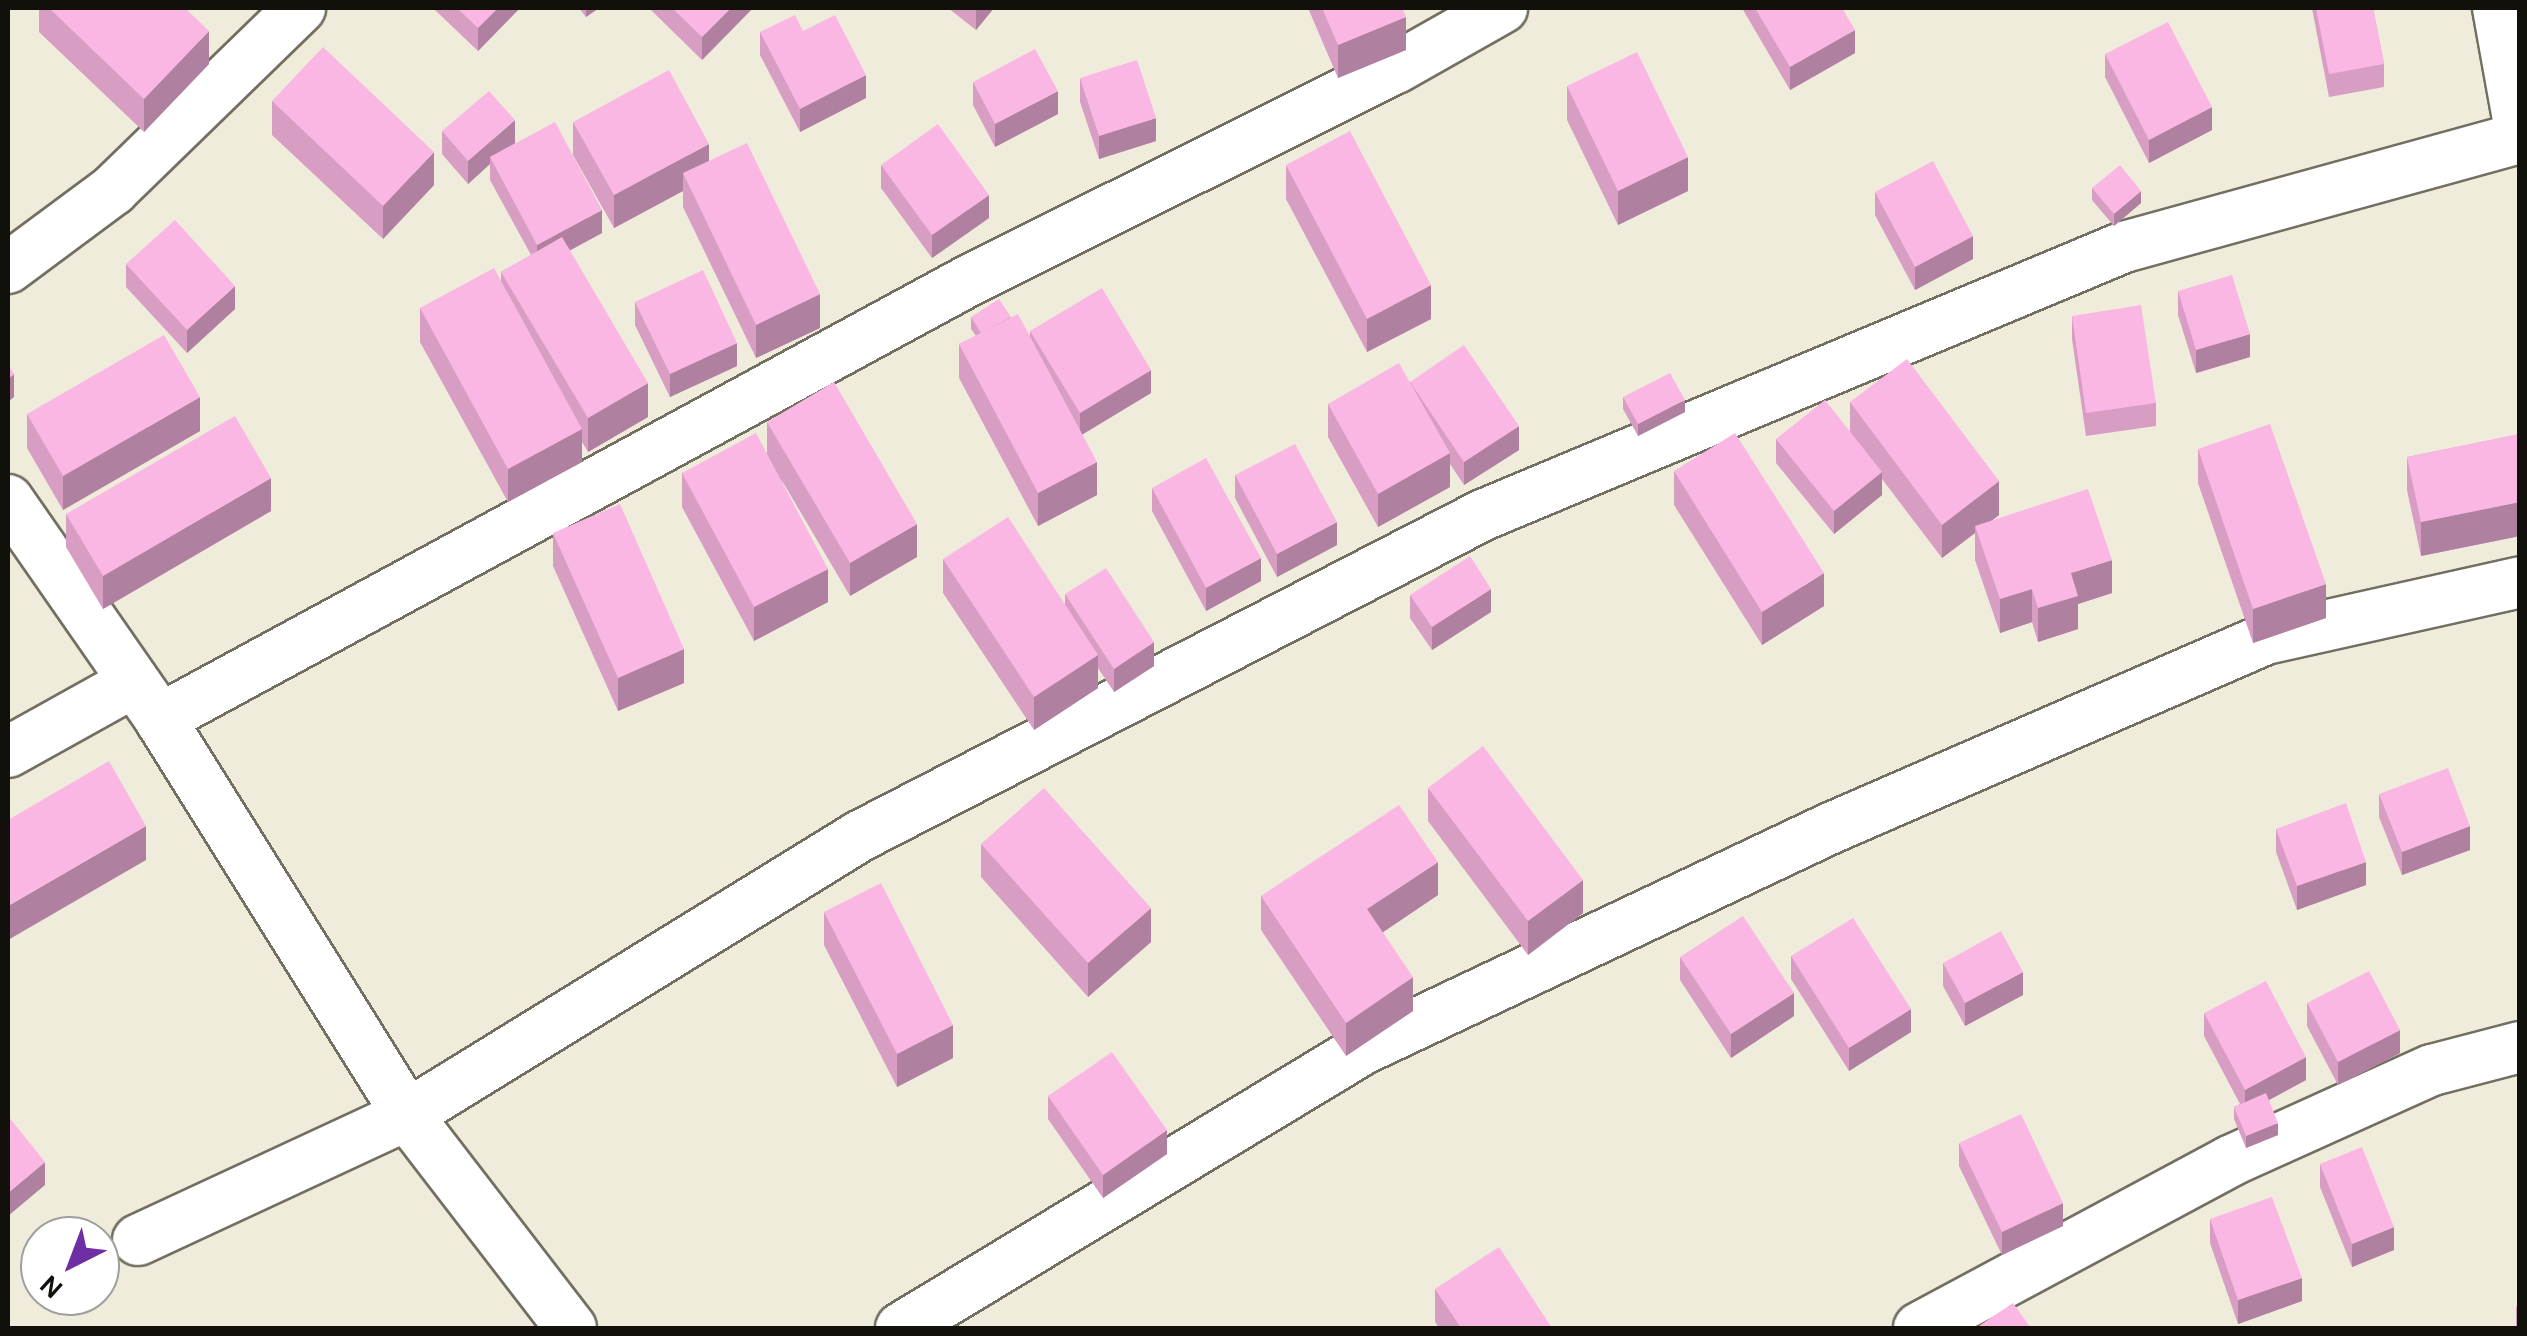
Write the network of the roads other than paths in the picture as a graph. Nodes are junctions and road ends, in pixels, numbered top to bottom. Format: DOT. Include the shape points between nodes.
graph roads {
  1 [pos="300,8"];
  2 [pos="1502,8"];
  3 [pos="2498,8"];
  4 [pos="2520,134"];
  5 [pos="8,268"];
  6 [pos="8,500"];
  7 [pos="2520,582"];
  8 [pos="147,700"];
  9 [pos="8,752"];
  10 [pos="2520,1047"];
  11 [pos="407,1115"];
  12 [pos="138,1240"];
  13 [pos="570,1328"];
  14 [pos="901,1328"];
  15 [pos="1919,1328"];
  1 -- 5 [label="street" via="113,190"];
  2 -- 8 [label="street"];
  3 -- 4 [label="street"];
  4 -- 11 [label="street" via="2124,247 1482,515 860,836"];
  6 -- 8 [label="street"];
  7 -- 14 [label="street" via="2266,639 1831,828 1363,1049"];
  8 -- 9 [label="street"];
  8 -- 11 [label="street"];
  10 -- 15 [label="street" via="2432,1070 2230,1161"];
  11 -- 12 [label="street"];
  11 -- 13 [label="street"];
}
